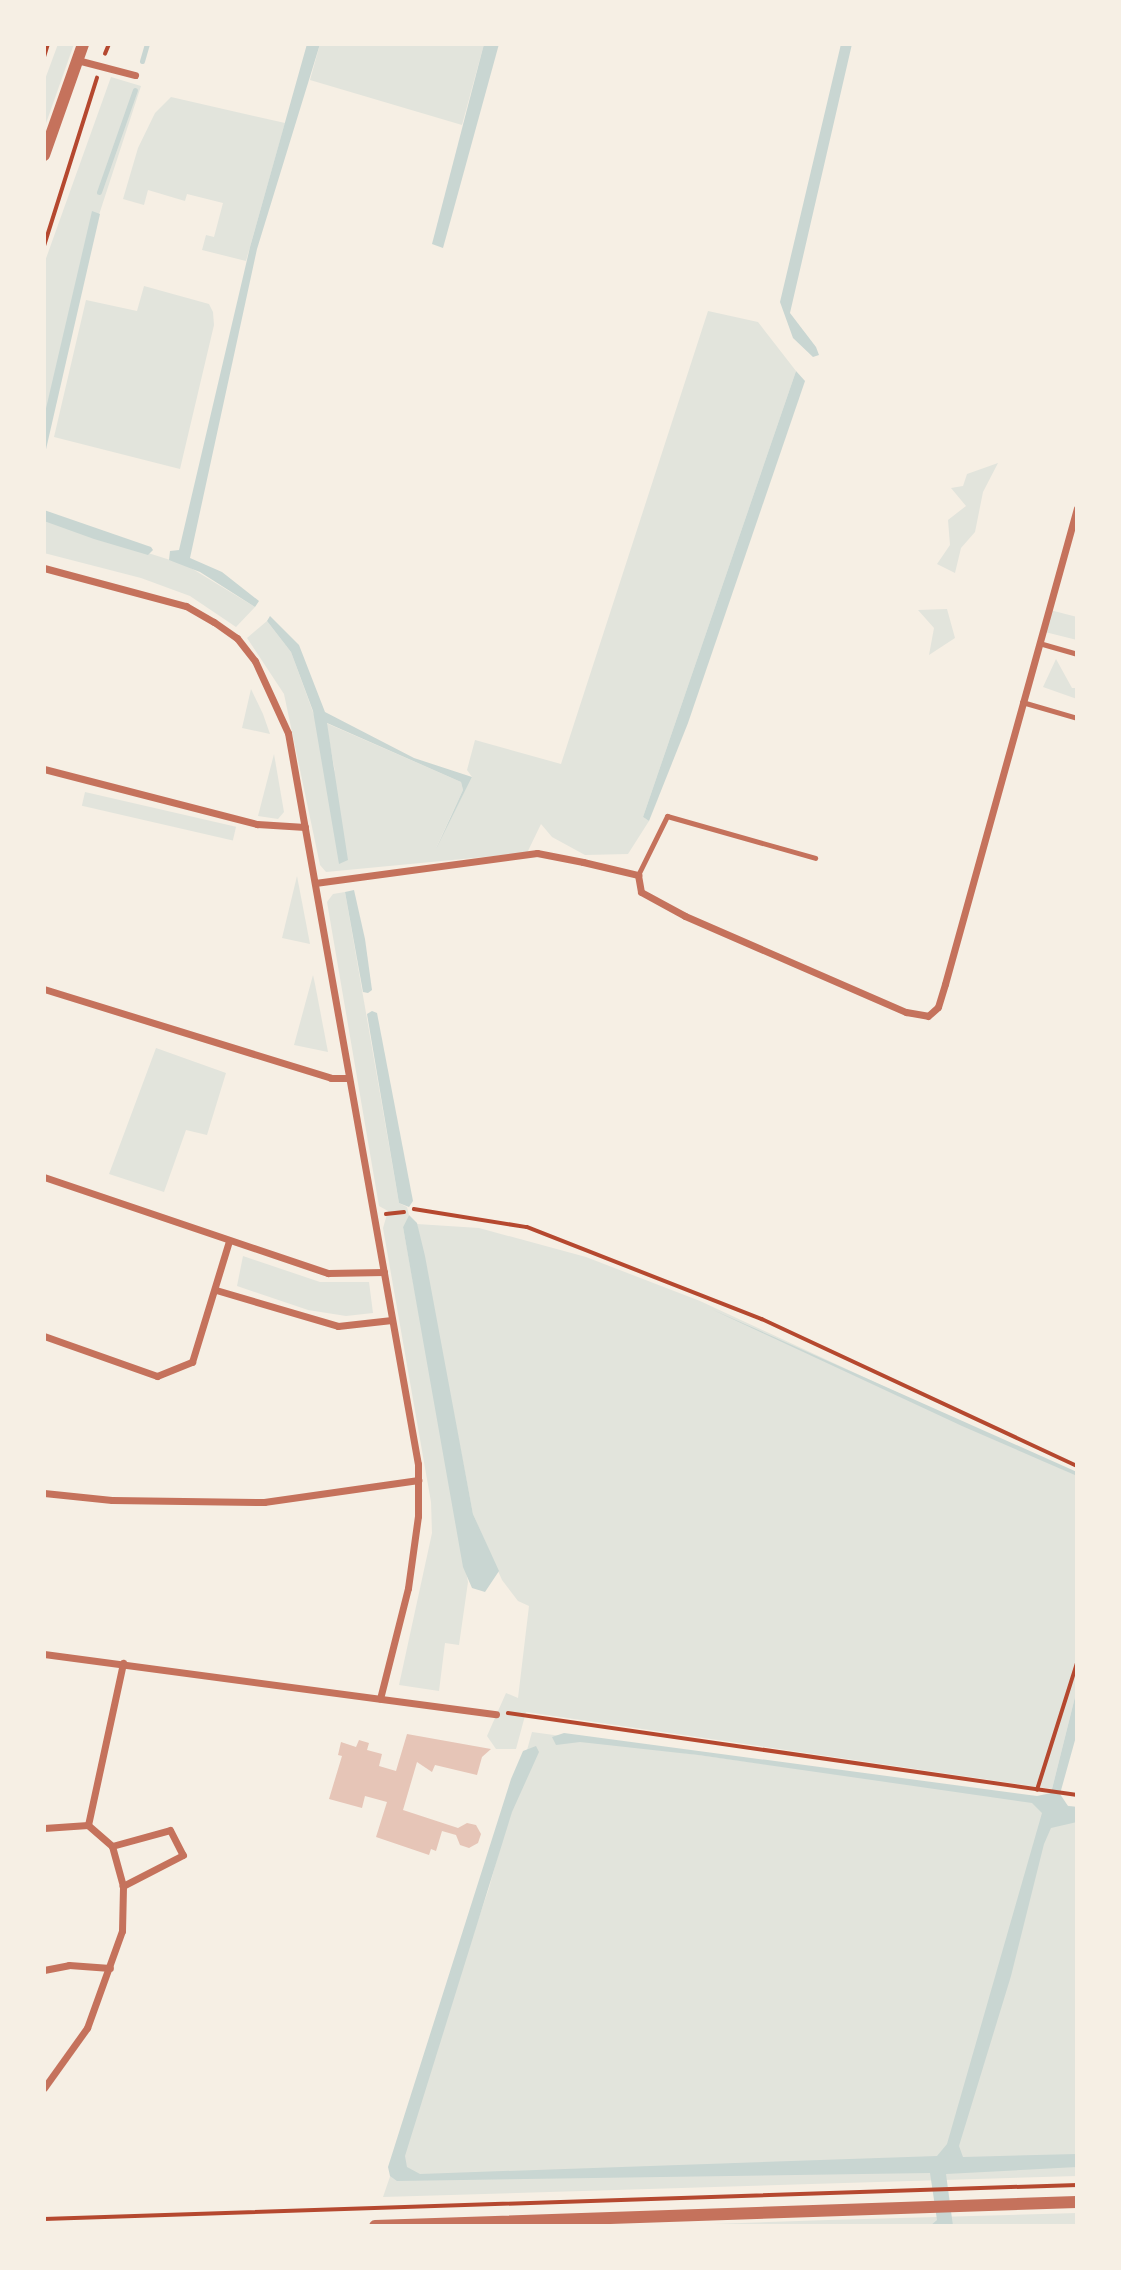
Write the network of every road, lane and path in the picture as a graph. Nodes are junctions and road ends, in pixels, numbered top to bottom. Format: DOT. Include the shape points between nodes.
graph roads {
  1 [pos="48,44"];
  2 [pos="83,44"];
  3 [pos="109,44"];
  4 [pos="44,57"];
  5 [pos="78,60"];
  6 [pos="102,65"];
  7 [pos="135,75"];
  8 [pos="44,155"];
  9 [pos="44,246"];
  10 [pos="1077,508"];
  11 [pos="44,568"];
  12 [pos="1039,643"];
  13 [pos="1077,654"];
  14 [pos="1022,702"];
  15 [pos="1077,718"];
  16 [pos="44,769"];
  17 [pos="305,827"];
  18 [pos="814,858"];
  19 [pos="638,875"];
  20 [pos="315,883"];
  21 [pos="44,989"];
  22 [pos="349,1078"];
  23 [pos="44,1177"];
  24 [pos="414,1209"];
  25 [pos="404,1212"];
  26 [pos="374,1215"];
  27 [pos="229,1241"];
  28 [pos="384,1272"];
  29 [pos="216,1290"];
  30 [pos="393,1320"];
  31 [pos="44,1336"];
  32 [pos="1077,1466"];
  33 [pos="418,1480"];
  34 [pos="44,1493"];
  35 [pos="44,1654"];
  36 [pos="122,1663"];
  37 [pos="1077,1663"];
  38 [pos="380,1699"];
  39 [pos="496,1714"];
  40 [pos="1039,1790"];
  41 [pos="1077,1795"];
  42 [pos="88,1825"];
  43 [pos="44,1828"];
  44 [pos="112,1846"];
  45 [pos="123,1886"];
  46 [pos="110,1968"];
  47 [pos="44,1970"];
  48 [pos="44,2088"];
  49 [pos="1077,2185"];
  50 [pos="1077,2202"];
  51 [pos="44,2219"];
  52 [pos="375,2226"];
  1 -- 4 [label="path"];
  2 -- 5 [label="street"];
  3 -- 6 [label="path"];
  5 -- 6 [label="street"];
  5 -- 8 [label="street"];
  6 -- 7 [label="street"];
  6 -- 9 [label="path"];
  10 -- 12 [label="street"];
  11 -- 17 [label="street" via="186,606 237,638 283,718"];
  12 -- 13 [label="lane"];
  12 -- 14 [label="street"];
  14 -- 15 [label="lane"];
  14 -- 19 [label="street" via="941,995 928,1016 906,1013 685,916 641,892"];
  16 -- 17 [label="street" via="257,824"];
  17 -- 20 [label="street"];
  18 -- 19 [label="lane" via="667,816"];
  19 -- 20 [label="street" via="537,853"];
  20 -- 22 [label="street"];
  21 -- 22 [label="street" via="331,1078"];
  22 -- 26 [label="street"];
  23 -- 27 [label="street"];
  24 -- 32 [label="path" via="527,1227 762,1319"];
  25 -- 26 [label="path"];
  26 -- 28 [label="street"];
  27 -- 28 [label="street" via="328,1273"];
  27 -- 29 [label="street"];
  28 -- 30 [label="street"];
  29 -- 30 [label="street" via="338,1326"];
  29 -- 31 [label="street" via="192,1362 157,1376"];
  30 -- 33 [label="street"];
  33 -- 34 [label="street" via="264,1502 112,1500"];
  33 -- 38 [label="street" via="408,1588"];
  35 -- 36 [label="street"];
  36 -- 38 [label="street"];
  36 -- 42 [label="street"];
  37 -- 40 [label="path"];
  38 -- 39 [label="street"];
  39 -- 40 [label="path"];
  40 -- 41 [label="path"];
  42 -- 43 [label="street"];
  42 -- 44 [label="street"];
  44 -- 45 [label="street"];
  44 -- 45 [label="street" via="170,1830 183,1855"];
  45 -- 46 [label="street" via="122,1931"];
  46 -- 47 [label="street" via="69,1965"];
  46 -- 48 [label="street" via="87,2028"];
  49 -- 51 [label="path"];
  50 -- 52 [label="street"];
}
